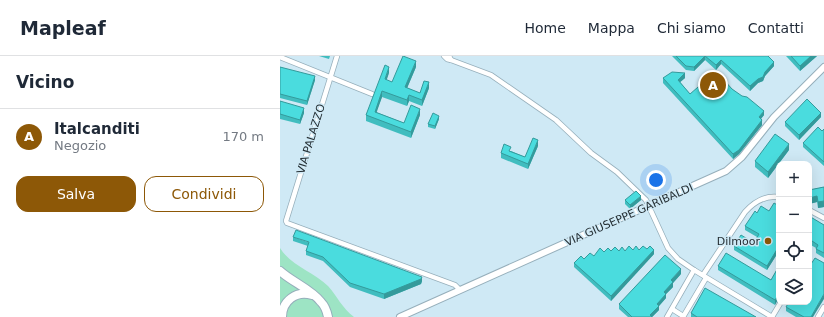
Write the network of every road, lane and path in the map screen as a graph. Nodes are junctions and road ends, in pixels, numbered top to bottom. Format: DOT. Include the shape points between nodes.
graph roads {
  1 [pos="337,56"];
  2 [pos="444,56"];
  3 [pos="280,57"];
  4 [pos="450,58"];
  5 [pos="824,67"];
  6 [pos="330,77"];
  7 [pos="372,94"];
  8 [pos="776,197"];
  9 [pos="650,206"];
  10 [pos="812,212"];
  11 [pos="824,218"];
  12 [pos="694,270"];
  13 [pos="280,271"];
  14 [pos="705,276"];
  15 [pos="460,290"];
  16 [pos="315,296"];
  17 [pos="779,305"];
  18 [pos="824,307"];
  19 [pos="672,309"];
  20 [pos="328,316"];
  21 [pos="282,317"];
  22 [pos="400,317"];
  23 [pos="667,317"];
  24 [pos="683,317"];
  25 [pos="772,317"];
  26 [pos="818,317"];
  1 -- 6 [label="street, VIA PALAZZO"];
  2 -- 4 [label="street" via="446,59"];
  3 -- 6 [label="street"];
  4 -- 9 [label="street" via="491,76 556,120 587,150 617,172"];
  5 -- 9 [label="street, VIA GIUSEPPE GARIBALDI" via="774,117 735,164 716,177"];
  6 -- 7 [label="street"];
  6 -- 15 [label="street, VIA PALAZZO" via="287,223 455,285"];
  8 -- 14 [label="street" via="762,199 744,212"];
  9 -- 12 [label="street" via="668,248"];
  9 -- 15 [label="street, VIA GIUSEPPE GARIBALDI"];
  10 -- 11 [label="street"];
  12 -- 14 [label="street"];
  12 -- 19 [label="street"];
  13 -- 16 [label="highway"];
  14 -- 24 [label="street"];
  14 -- 25 [label="street"];
  15 -- 22 [label="street, VIA GIUSEPPE GARIBALDI"];
  16 -- 20 [label="highway" via="322,303"];
  16 -- 21 [label="highway" via="293,296 282,309"];
  17 -- 25 [label="street"];
  18 -- 26 [label="street"];
  19 -- 23 [label="street"];
  19 -- 24 [label="street"];
}
